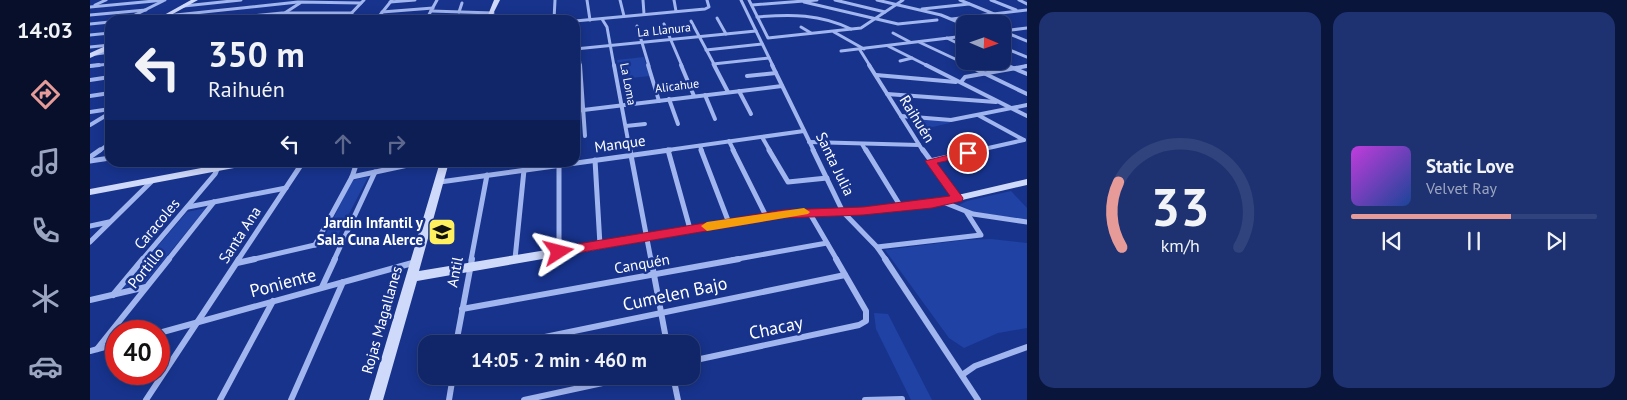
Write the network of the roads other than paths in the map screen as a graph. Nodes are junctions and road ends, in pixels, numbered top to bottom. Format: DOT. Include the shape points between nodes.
graph roads {
  1 [pos="106,0"];
  2 [pos="165,0"];
  3 [pos="195,0"];
  4 [pos="236,0"];
  5 [pos="241,0"];
  6 [pos="305,0"];
  7 [pos="415,0"];
  8 [pos="438,0"];
  9 [pos="492,0"];
  10 [pos="497,0"];
  11 [pos="555,0"];
  12 [pos="587,0"];
  13 [pos="620,0"];
  14 [pos="643,0"];
  15 [pos="674,0"];
  16 [pos="707,0"];
  17 [pos="741,0"];
  18 [pos="749,0"];
  19 [pos="817,0"];
  20 [pos="836,0"];
  21 [pos="877,0"];
  22 [pos="903,0"];
  23 [pos="960,0"];
  24 [pos="990,0"];
  25 [pos="1019,0"];
  26 [pos="363,1"];
  27 [pos="391,1"];
  28 [pos="804,2"];
  29 [pos="301,3"];
  30 [pos="462,3"];
  31 [pos="897,4"];
  32 [pos="970,4"];
  33 [pos="1027,4"];
  34 [pos="184,6"];
  35 [pos="752,6"];
  36 [pos="90,7"];
  37 [pos="232,9"];
  38 [pos="916,9"];
  39 [pos="146,10"];
  40 [pos="432,10"];
  41 [pos="1027,10"];
  42 [pos="1018,11"];
  43 [pos="382,12"];
  44 [pos="458,12"];
  45 [pos="676,12"];
  46 [pos="885,12"];
  47 [pos="285,13"];
  48 [pos="352,13"];
  49 [pos="644,14"];
  50 [pos="995,14"];
  51 [pos="90,15"];
  52 [pos="136,15"];
  53 [pos="167,15"];
  54 [pos="175,15"];
  55 [pos="229,15"];
  56 [pos="266,15"];
  57 [pos="282,15"];
  58 [pos="380,15"];
  59 [pos="429,15"];
  60 [pos="481,15"];
  61 [pos="489,15"];
  62 [pos="490,15"];
  63 [pos="554,15"];
  64 [pos="624,16"];
  65 [pos="757,17"];
  66 [pos="717,18"];
  67 [pos="602,19"];
  68 [pos="951,19"];
  69 [pos="590,20"];
  70 [pos="874,20"];
  71 [pos="937,20"];
  72 [pos="580,21"];
  73 [pos="691,21"];
  74 [pos="956,21"];
  75 [pos="105,22"];
  76 [pos="90,24"];
  77 [pos="664,24"];
  78 [pos="636,26"];
  79 [pos="801,27"];
  80 [pos="1027,28"];
  81 [pos="852,29"];
  82 [pos="1011,30"];
  83 [pos="756,31"];
  84 [pos="834,31"];
  85 [pos="893,33"];
  86 [pos="105,34"];
  87 [pos="726,34"];
  88 [pos="812,34"];
  89 [pos="90,35"];
  90 [pos="1011,35"];
  91 [pos="699,36"];
  92 [pos="956,37"];
  93 [pos="946,38"];
  94 [pos="670,39"];
  95 [pos="1027,41"];
  96 [pos="641,42"];
  97 [pos="918,42"];
  98 [pos="912,43"];
  99 [pos="956,43"];
  100 [pos="762,44"];
  101 [pos="611,45"];
  102 [pos="105,46"];
  103 [pos="888,46"];
  104 [pos="90,47"];
  105 [pos="105,48"];
  106 [pos="580,48"];
  107 [pos="863,49"];
  108 [pos="706,50"];
  109 [pos="1011,50"];
  110 [pos="841,52"];
  111 [pos="105,53"];
  112 [pos="92,54"];
  113 [pos="1027,57"];
  114 [pos="769,58"];
  115 [pos="913,58"];
  116 [pos="900,61"];
  117 [pos="105,64"];
  118 [pos="713,64"];
  119 [pos="90,66"];
  120 [pos="1027,66"];
  121 [pos="1011,67"];
  122 [pos="1014,68"];
  123 [pos="776,73"];
  124 [pos="984,74"];
  125 [pos="1027,74"];
  126 [pos="876,75"];
  127 [pos="747,76"];
  128 [pos="105,78"];
  129 [pos="580,79"];
  130 [pos="90,80"];
  131 [pos="961,82"];
  132 [pos="782,86"];
  133 [pos="739,91"];
  134 [pos="728,92"];
  135 [pos="105,94"];
  136 [pos="887,94"];
  137 [pos="1027,94"];
  138 [pos="705,95"];
  139 [pos="90,96"];
  140 [pos="694,96"];
  141 [pos="669,100"];
  142 [pos="659,101"];
  143 [pos="997,102"];
  144 [pos="622,105"];
  145 [pos="1027,105"];
  146 [pos="1010,108"];
  147 [pos="580,110"];
  148 [pos="583,110"];
  149 [pos="105,111"];
  150 [pos="90,112"];
  151 [pos="105,114"];
  152 [pos="750,114"];
  153 [pos="978,115"];
  154 [pos="901,116"];
  155 [pos="1027,116"];
  156 [pos="715,119"];
  157 [pos="645,124"];
  158 [pos="678,124"];
  159 [pos="90,125"];
  160 [pos="626,126"];
  161 [pos="804,131"];
  162 [pos="585,136"];
  163 [pos="762,137"];
  164 [pos="729,141"];
  165 [pos="1026,141"];
  166 [pos="809,142"];
  167 [pos="862,144"];
  168 [pos="918,145"];
  169 [pos="105,146"];
  170 [pos="700,146"];
  171 [pos="668,150"];
  172 [pos="632,155"];
  173 [pos="90,157"];
  174 [pos="105,159"];
  175 [pos="595,160"];
  176 [pos="90,161"];
  177 [pos="930,161"];
  178 [pos="580,162"];
  179 [pos="210,167"];
  180 [pos="217,167"];
  181 [pos="300,167"];
  182 [pos="355,167"];
  183 [pos="398,167"];
  184 [pos="444,167"];
  185 [pos="545,167"];
  186 [pos="559,167"];
  187 [pos="524,170"];
  188 [pos="375,172"];
  189 [pos="488,175"];
  190 [pos="352,177"];
  191 [pos="827,178"];
  192 [pos="152,180"];
  193 [pos="440,182"];
  194 [pos="1027,182"];
  195 [pos="286,188"];
  196 [pos="90,192"];
  197 [pos="958,198"];
  198 [pos="214,202"];
  199 [pos="944,202"];
  200 [pos="187,207"];
  201 [pos="900,207"];
  202 [pos="809,211"];
  203 [pos="843,212"];
  204 [pos="967,213"];
  205 [pos="766,216"];
  206 [pos="110,222"];
  207 [pos="1027,222"];
  208 [pos="729,223"];
  209 [pos="90,226"];
  210 [pos="690,229"];
  211 [pos="647,237"];
  212 [pos="345,238"];
  213 [pos="90,242"];
  214 [pos="827,243"];
  215 [pos="315,245"];
  216 [pos="600,245"];
  217 [pos="877,248"];
  218 [pos="559,252"];
  219 [pos="515,259"];
  220 [pos="416,262"];
  221 [pos="236,263"];
  222 [pos="470,267"];
  223 [pos="654,274"];
  224 [pos="845,275"];
  225 [pos="412,277"];
  226 [pos="343,282"];
  227 [pos="146,287"];
  228 [pos="322,287"];
  229 [pos="114,295"];
  230 [pos="90,300"];
  231 [pos="273,301"];
  232 [pos="462,310"];
  233 [pos="661,312"];
  234 [pos="198,322"];
  235 [pos="170,329"];
  236 [pos="458,335"];
  237 [pos="554,335"];
  238 [pos="665,335"];
  239 [pos="1027,347"];
  240 [pos="93,350"];
  241 [pos="700,359"];
  242 [pos="962,375"];
  243 [pos="452,385"];
  244 [pos="593,385"];
  245 [pos="675,385"];
  246 [pos="902,399"];
  247 [pos="146,400"];
  248 [pos="220,400"];
  249 [pos="291,400"];
  250 [pos="376,400"];
  251 [pos="449,400"];
  252 [pos="524,400"];
  253 [pos="678,400"];
  254 [pos="865,400"];
  255 [pos="978,400"];
  1 -- 36 [label="street"];
  2 -- 36 [label="street"];
  2 -- 39 [label="street"];
  3 -- 34 [label="street"];
  4 -- 5 [label="street"];
  4 -- 34 [label="street"];
  4 -- 37 [label="street"];
  6 -- 29 [label="street"];
  7 -- 27 [label="street"];
  8 -- 40 [label="street"];
  9 -- 61 [label="street"];
  10 -- 62 [label="street"];
  11 -- 63 [label="street"];
  12 -- 69 [label="street"];
  13 -- 64 [label="street"];
  14 -- 49 [label="street"];
  15 -- 45 [label="street"];
  16 -- 45 [label="street" via="708,8"];
  17 -- 83 [label="street, Santa Julia"];
  18 -- 35 [label="street"];
  19 -- 28 [label="street"];
  20 -- 46 [label="street"];
  21 -- 31 [label="street"];
  22 -- 31 [label="street"];
  23 -- 32 [label="street"];
  24 -- 42 [label="street"];
  25 -- 33 [label="street"];
  26 -- 29 [label="street"];
  26 -- 48 [label="street"];
  27 -- 43 [label="street"];
  28 -- 35 [label="street"];
  28 -- 70 [label="street"];
  29 -- 37 [label="street"];
  29 -- 47 [label="street"];
  30 -- 44 [label="street"];
  31 -- 38 [label="street"];
  31 -- 46 [label="street"];
  32 -- 38 [label="street"];
  32 -- 50 [label="street"];
  34 -- 53 [label="street"];
  35 -- 65 [label="street"];
  37 -- 54 [label="street"];
  37 -- 55 [label="street"];
  38 -- 68 [label="street"];
  39 -- 51 [label="street"];
  39 -- 52 [label="street"];
  40 -- 43 [label="street"];
  40 -- 44 [label="street"];
  40 -- 59 [label="street"];
  41 -- 42 [label="street"];
  42 -- 50 [label="street"];
  43 -- 58 [label="street"];
  44 -- 60 [label="street"];
  45 -- 49 [label="street"];
  46 -- 70 [label="street"];
  47 -- 48 [label="street"];
  47 -- 56 [label="street"];
  47 -- 57 [label="street"];
  49 -- 64 [label="street"];
  50 -- 68 [label="street"];
  64 -- 67 [label="street"];
  65 -- 81 [label="street" via="807,14"];
  65 -- 88 [label="street" via="768,38"];
  66 -- 87 [label="street"];
  67 -- 69 [label="street"];
  67 -- 101 [label="street, La Loma"];
  68 -- 74 [label="street"];
  69 -- 72 [label="street"];
  70 -- 71 [label="street" via="901,25"];
  70 -- 81 [label="street"];
  73 -- 91 [label="street"];
  75 -- 76 [label="street"];
  77 -- 94 [label="street"];
  78 -- 96 [label="street"];
  79 -- 88 [label="street"];
  80 -- 82 [label="street"];
  81 -- 84 [label="street"];
  83 -- 87 [label="street, La Llanura"];
  83 -- 100 [label="street, Santa Julia"];
  84 -- 88 [label="street"];
  84 -- 107 [label="street, Raihuén"];
  85 -- 98 [label="street"];
  86 -- 89 [label="street"];
  87 -- 91 [label="street, La Llanura"];
  90 -- 95 [label="street"];
  91 -- 94 [label="street, La Llanura"];
  91 -- 108 [label="street"];
  92 -- 93 [label="street"];
  93 -- 97 [label="street"];
  93 -- 99 [label="street"];
  94 -- 96 [label="street, La Llanura"];
  94 -- 140 [label="street"];
  96 -- 101 [label="street, La Llanura"];
  96 -- 142 [label="street"];
  97 -- 98 [label="street"];
  97 -- 124 [label="street"];
  98 -- 103 [label="street"];
  100 -- 108 [label="street"];
  100 -- 114 [label="street, Santa Julia"];
  101 -- 106 [label="street, La Llanura"];
  101 -- 144 [label="street, La Loma"];
  102 -- 104 [label="street"];
  103 -- 107 [label="street"];
  103 -- 115 [label="street"];
  105 -- 112 [label="street"];
  107 -- 110 [label="street"];
  107 -- 126 [label="street, Raihuén"];
  108 -- 118 [label="street"];
  109 -- 113 [label="street"];
  111 -- 112 [label="street"];
  114 -- 118 [label="street"];
  114 -- 123 [label="street, Santa Julia"];
  115 -- 116 [label="street"];
  115 -- 131 [label="street"];
  117 -- 119 [label="street"];
  118 -- 134 [label="street"];
  120 -- 122 [label="street"];
  121 -- 122 [label="street"];
  122 -- 124 [label="street"];
  122 -- 125 [label="street"];
  123 -- 127 [label="street"];
  123 -- 132 [label="street, Santa Julia"];
  124 -- 131 [label="street" via="963,78"];
  124 -- 137 [label="street"];
  126 -- 131 [label="street"];
  126 -- 136 [label="street, Raihuén"];
  128 -- 130 [label="street"];
  129 -- 148 [label="street"];
  131 -- 143 [label="street"];
  132 -- 133 [label="street, Alicahue"];
  132 -- 161 [label="street, Santa Julia"];
  133 -- 134 [label="street, Alicahue"];
  133 -- 152 [label="street"];
  134 -- 138 [label="street, Alicahue"];
  135 -- 139 [label="street"];
  136 -- 143 [label="street"];
  136 -- 154 [label="street, Raihuén"];
  138 -- 140 [label="street, Alicahue"];
  138 -- 156 [label="street"];
  140 -- 141 [label="street, Alicahue"];
  141 -- 142 [label="street, Alicahue"];
  141 -- 158 [label="street"];
  142 -- 144 [label="street, Alicahue"];
  143 -- 146 [label="street"];
  144 -- 148 [label="street, Alicahue"];
  144 -- 160 [label="street, La Loma"];
  145 -- 146 [label="street"];
  146 -- 153 [label="street"];
  146 -- 155 [label="street"];
  147 -- 148 [label="street, Alicahue"];
  148 -- 162 [label="street"];
  149 -- 150 [label="street"];
  151 -- 159 [label="street"];
  153 -- 154 [label="street" via="951,120"];
  153 -- 165 [label="street"];
  154 -- 168 [label="street, Raihuén"];
  157 -- 160 [label="street"];
  160 -- 172 [label="street, La Loma"];
  161 -- 163 [label="street, Manque"];
  161 -- 166 [label="street, Santa Julia"];
  163 -- 164 [label="street, Manque"];
  163 -- 191 [label="street" via="786,181"];
  164 -- 170 [label="street, Manque"];
  164 -- 205 [label="street"];
  165 -- 177 [label="street"];
  166 -- 167 [label="street"];
  166 -- 191 [label="street, Santa Julia"];
  167 -- 168 [label="street"];
  167 -- 201 [label="street"];
  168 -- 177 [label="street, Raihuén"];
  169 -- 173 [label="street"];
  170 -- 171 [label="street, Manque"];
  170 -- 208 [label="street"];
  171 -- 172 [label="street, Manque"];
  171 -- 210 [label="street"];
  172 -- 175 [label="street, Manque"];
  172 -- 211 [label="street, La Loma"];
  174 -- 176 [label="street"];
  175 -- 178 [label="street, Manque"];
  175 -- 216 [label="street"];
  177 -- 197 [label="street, Raihuén"];
  179 -- 192 [label="street"];
  180 -- 200 [label="street, Caracoles"];
  181 -- 195 [label="street, Santa Ana"];
  182 -- 190 [label="street"];
  183 -- 188 [label="street"];
  184 -- 193 [label="street, Rojas Magallanes"];
  185 -- 187 [label="street, Manque"];
  186 -- 218 [label="street"];
  187 -- 189 [label="street, Manque"];
  187 -- 219 [label="street"];
  188 -- 190 [label="street"];
  188 -- 212 [label="street"];
  189 -- 193 [label="street, Manque"];
  189 -- 222 [label="street, Antil"];
  190 -- 215 [label="street"];
  191 -- 203 [label="street, Santa Julia"];
  192 -- 196 [label="street"];
  192 -- 206 [label="street"];
  193 -- 220 [label="street, Rojas Magallanes"];
  194 -- 197 [label="street"];
  195 -- 198 [label="street"];
  195 -- 221 [label="street, Santa Ana"];
  197 -- 199 [label="street"];
  198 -- 200 [label="street"];
  198 -- 227 [label="street, Portillo"];
  199 -- 201 [label="street"];
  199 -- 204 [label="street"];
  200 -- 229 [label="street, Caracoles"];
  201 -- 203 [label="street"];
  202 -- 203 [label="street"];
  202 -- 205 [label="street"];
  202 -- 214 [label="street"];
  203 -- 217 [label="street, Santa Julia"];
  204 -- 207 [label="street"];
  204 -- 217 [label="street" via="981,235"];
  205 -- 208 [label="street"];
  206 -- 209 [label="street"];
  206 -- 213 [label="street"];
  208 -- 210 [label="street"];
  210 -- 211 [label="street"];
  211 -- 216 [label="street"];
  211 -- 223 [label="street, La Loma"];
  212 -- 215 [label="street"];
  212 -- 228 [label="street"];
  214 -- 223 [label="street, Canquén"];
  214 -- 224 [label="street"];
  215 -- 221 [label="street"];
  216 -- 218 [label="street"];
  217 -- 242 [label="street, Santa Julia"];
  218 -- 219 [label="street"];
  219 -- 222 [label="street"];
  220 -- 225 [label="street, Rojas Magallanes"];
  220 -- 226 [label="street, Poniente"];
  221 -- 234 [label="street, Santa Ana"];
  222 -- 225 [label="street"];
  222 -- 232 [label="street, Antil"];
  223 -- 232 [label="street, Canquén"];
  223 -- 233 [label="street, La Loma"];
  224 -- 233 [label="street, Cumelen Bajo"];
  224 -- 241 [label="street, Chacay" via="866,311 866,321"];
  225 -- 250 [label="street, Rojas Magallanes"];
  226 -- 228 [label="street, Poniente"];
  226 -- 249 [label="street"];
  227 -- 229 [label="street"];
  227 -- 240 [label="street, Portillo"];
  228 -- 231 [label="street, Poniente"];
  229 -- 230 [label="street"];
  231 -- 234 [label="street, Poniente"];
  231 -- 248 [label="street"];
  232 -- 236 [label="street, Antil"];
  233 -- 237 [label="street, Cumelen Bajo"];
  233 -- 238 [label="street, La Loma"];
  234 -- 235 [label="street, Poniente"];
  234 -- 247 [label="street, Santa Ana"];
  239 -- 242 [label="street" via="975,366"];
  242 -- 255 [label="street, Santa Julia"];
  243 -- 251 [label="street"];
  244 -- 252 [label="street"];
  245 -- 253 [label="street"];
  246 -- 254 [label="street"];
}
